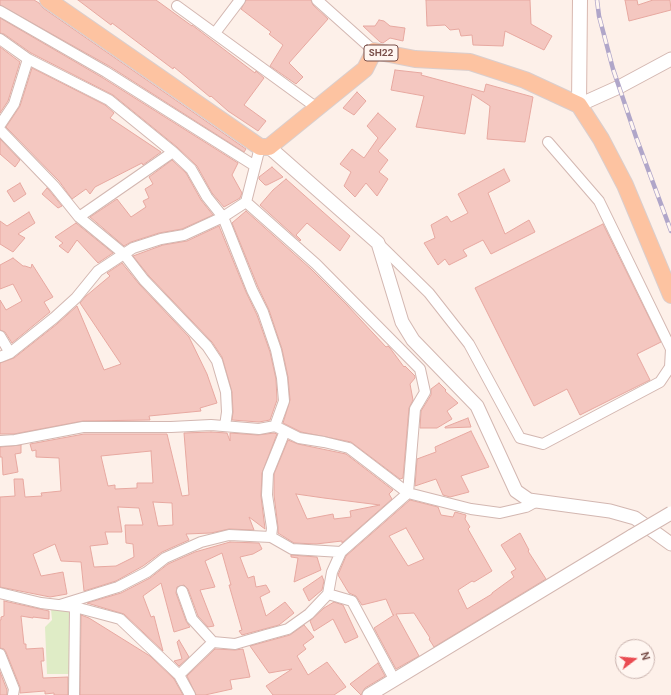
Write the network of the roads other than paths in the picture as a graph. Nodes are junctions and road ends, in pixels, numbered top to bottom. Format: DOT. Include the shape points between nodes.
graph roads {
  1 [pos="48,0"];
  2 [pos="240,0"];
  3 [pos="317,0"];
  4 [pos="580,0"];
  5 [pos="177,6"];
  6 [pos="0,11"];
  7 [pos="215,33"];
  8 [pos="0,39"];
  9 [pos="374,51"];
  10 [pos="28,59"];
  11 [pos="671,59"];
  12 [pos="579,105"];
  13 [pos="317,108"];
  14 [pos="0,125"];
  15 [pos="0,130"];
  16 [pos="548,142"];
  17 [pos="264,147"];
  18 [pos="173,152"];
  19 [pos="255,166"];
  20 [pos="246,202"];
  21 [pos="79,217"];
  22 [pos="223,217"];
  23 [pos="378,243"];
  24 [pos="124,254"];
  25 [pos="671,296"];
  26 [pos="0,336"];
  27 [pos="10,353"];
  28 [pos="0,357"];
  29 [pos="225,426"];
  30 [pos="275,426"];
  31 [pos="285,431"];
  32 [pos="0,441"];
  33 [pos="408,493"];
  34 [pos="537,501"];
  35 [pos="671,513"];
  36 [pos="271,537"];
  37 [pos="671,544"];
  38 [pos="341,552"];
  39 [pos="182,591"];
  40 [pos="0,593"];
  41 [pos="328,594"];
  42 [pos="60,606"];
  43 [pos="75,607"];
  44 [pos="212,642"];
  45 [pos="0,654"];
  46 [pos="179,674"];
  47 [pos="394,679"];
  48 [pos="14,695"];
  49 [pos="74,695"];
  50 [pos="190,695"];
  51 [pos="370,695"];
  1 -- 17 [label="main road"];
  2 -- 7 [label="street"];
  3 -- 9 [label="street"];
  4 -- 12 [label="main road"];
  5 -- 7 [label="street"];
  6 -- 19 [label="street" via="106,72"];
  7 -- 13 [label="street"];
  8 -- 10 [label="street"];
  9 -- 12 [label="main road, SH22" via="415,59 470,62 525,80"];
  9 -- 13 [label="main road, SH22" via="365,70"];
  10 -- 14 [label="street" via="14,104"];
  10 -- 18 [label="street" via="109,100"];
  11 -- 12 [label="street"];
  12 -- 25 [label="main road" via="601,139 625,185"];
  13 -- 17 [label="main road, SH22"];
  15 -- 21 [label="street" via="54,186"];
  16 -- 23 [label="street" via="599,201 671,349 670,367 660,382 542,444 520,438 469,344 429,293"];
  17 -- 19 [label="street"];
  17 -- 23 [label="street"];
  18 -- 21 [label="street"];
  18 -- 22 [label="street" via="191,169 207,198"];
  19 -- 20 [label="street"];
  20 -- 22 [label="street"];
  20 -- 33 [label="street" via="316,264 420,369 425,392 415,409"];
  21 -- 24 [label="street"];
  22 -- 24 [label="street" via="184,235 161,239 133,248"];
  22 -- 30 [label="street" via="276,350 284,402"];
  23 -- 34 [label="street" via="402,322 413,340 477,406 516,491 529,500"];
  24 -- 27 [label="street" via="98,270 76,298"];
  24 -- 29 [label="street" via="144,280 207,346 217,361 226,392"];
  26 -- 27 [label="street"];
  27 -- 28 [label="street"];
  29 -- 30 [label="street" via="259,429"];
  29 -- 32 [label="street" via="84,426"];
  30 -- 31 [label="street"];
  31 -- 33 [label="street" via="299,438 349,448"];
  31 -- 36 [label="street" via="268,473 267,495"];
  33 -- 34 [label="street" via="471,509 500,513 526,508"];
  33 -- 38 [label="street"];
  34 -- 37 [label="street" via="635,518"];
  35 -- 47 [label="street, bridge"];
  36 -- 38 [label="street" via="292,549"];
  36 -- 42 [label="street" via="229,535 201,542 165,558 147,572 118,587"];
  38 -- 41 [label="street" via="332,572"];
  39 -- 44 [label="street" via="192,619"];
  40 -- 42 [label="street"];
  41 -- 44 [label="street" via="309,614 288,629 235,644"];
  41 -- 47 [label="street" via="352,601"];
  42 -- 43 [label="street"];
  43 -- 46 [label="street" via="120,619"];
  43 -- 49 [label="street"];
  44 -- 46 [label="street"];
  45 -- 48 [label="street"];
  46 -- 50 [label="street"];
  47 -- 51 [label="street"];
}
